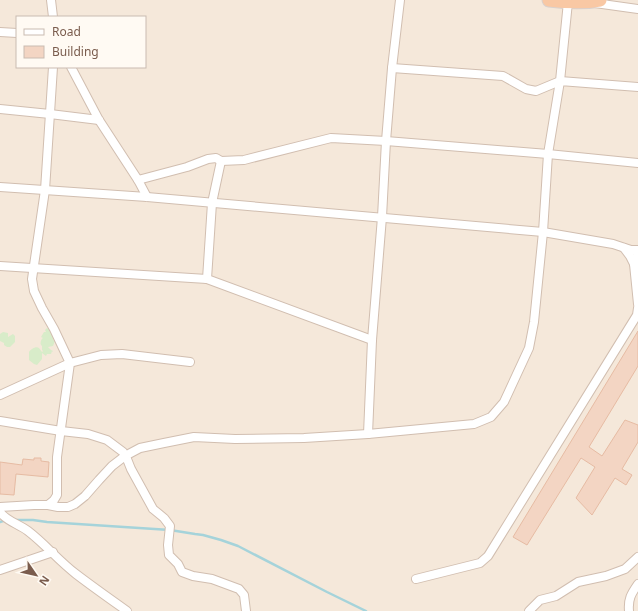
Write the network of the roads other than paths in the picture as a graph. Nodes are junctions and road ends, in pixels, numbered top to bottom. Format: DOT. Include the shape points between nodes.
graph roads {
  1 [pos="51,0"];
  2 [pos="400,0"];
  3 [pos="549,0"];
  4 [pos="595,1"];
  5 [pos="568,2"];
  6 [pos="638,9"];
  7 [pos="52,16"];
  8 [pos="0,32"];
  9 [pos="16,33"];
  10 [pos="53,68"];
  11 [pos="72,68"];
  12 [pos="392,68"];
  13 [pos="560,81"];
  14 [pos="638,87"];
  15 [pos="0,109"];
  16 [pos="50,114"];
  17 [pos="99,120"];
  18 [pos="386,141"];
  19 [pos="548,154"];
  20 [pos="220,161"];
  21 [pos="638,163"];
  22 [pos="138,180"];
  23 [pos="0,186"];
  24 [pos="45,190"];
  25 [pos="147,197"];
  26 [pos="212,203"];
  27 [pos="382,217"];
  28 [pos="543,232"];
  29 [pos="624,248"];
  30 [pos="638,250"];
  31 [pos="638,255"];
  32 [pos="634,264"];
  33 [pos="0,266"];
  34 [pos="33,267"];
  35 [pos="207,279"];
  36 [pos="638,304"];
  37 [pos="638,308"];
  38 [pos="372,340"];
  39 [pos="190,362"];
  40 [pos="70,363"];
  41 [pos="0,395"];
  42 [pos="0,422"];
  43 [pos="61,431"];
  44 [pos="368,434"];
  45 [pos="125,456"];
  46 [pos="48,505"];
  47 [pos="0,507"];
  48 [pos="0,512"];
  49 [pos="53,552"];
  50 [pos="638,557"];
  51 [pos="0,570"];
  52 [pos="416,578"];
  53 [pos="638,584"];
  54 [pos="127,611"];
  55 [pos="246,611"];
  56 [pos="530,611"];
  57 [pos="629,611"];
  1 -- 7 [label="street"];
  2 -- 12 [label="street"];
  3 -- 5 [label="highway"];
  4 -- 5 [label="highway"];
  4 -- 6 [label="street"];
  5 -- 13 [label="street"];
  8 -- 9 [label="street"];
  10 -- 16 [label="street"];
  11 -- 17 [label="street"];
  12 -- 13 [label="street" via="503,76 526,89 536,91"];
  12 -- 18 [label="street"];
  13 -- 14 [label="street"];
  13 -- 19 [label="street"];
  15 -- 16 [label="street"];
  16 -- 17 [label="street"];
  16 -- 24 [label="street"];
  17 -- 22 [label="street"];
  18 -- 19 [label="street"];
  18 -- 20 [label="street" via="331,138 244,160"];
  18 -- 27 [label="street"];
  19 -- 21 [label="street"];
  19 -- 28 [label="street"];
  20 -- 22 [label="street" via="216,158 208,159"];
  20 -- 26 [label="street"];
  22 -- 25 [label="street"];
  23 -- 24 [label="street"];
  24 -- 25 [label="street"];
  24 -- 34 [label="street"];
  25 -- 26 [label="street"];
  26 -- 27 [label="street"];
  26 -- 35 [label="street"];
  27 -- 28 [label="street"];
  27 -- 38 [label="street"];
  28 -- 29 [label="street"];
  28 -- 44 [label="street" via="529,348 504,402 491,417 474,424"];
  29 -- 30 [label="street"];
  29 -- 32 [label="street"];
  31 -- 32 [label="street"];
  32 -- 36 [label="street"];
  33 -- 34 [label="street"];
  34 -- 35 [label="street"];
  34 -- 40 [label="street" via="34,291"];
  35 -- 38 [label="street"];
  37 -- 52 [label="street" via="637,314 488,556 480,563"];
  38 -- 44 [label="street"];
  39 -- 40 [label="street" via="122,354 101,355"];
  40 -- 41 [label="street"];
  40 -- 43 [label="street"];
  42 -- 43 [label="street"];
  43 -- 45 [label="street" via="88,434 107,440"];
  43 -- 46 [label="street" via="57,457 57,494"];
  44 -- 45 [label="street" via="235,439 194,436 140,448"];
  45 -- 46 [label="street" via="75,504 68,507"];
  45 -- 55 [label="street" via="153,509 170,526 169,555 182,572 239,589 244,595"];
  46 -- 47 [label="street"];
  48 -- 49 [label="street" via="28,530"];
  49 -- 51 [label="street"];
  49 -- 54 [label="street" via="76,574"];
  50 -- 56 [label="street" via="625,569 578,582 556,596 540,600"];
  53 -- 57 [label="street" via="630,595"];
}
